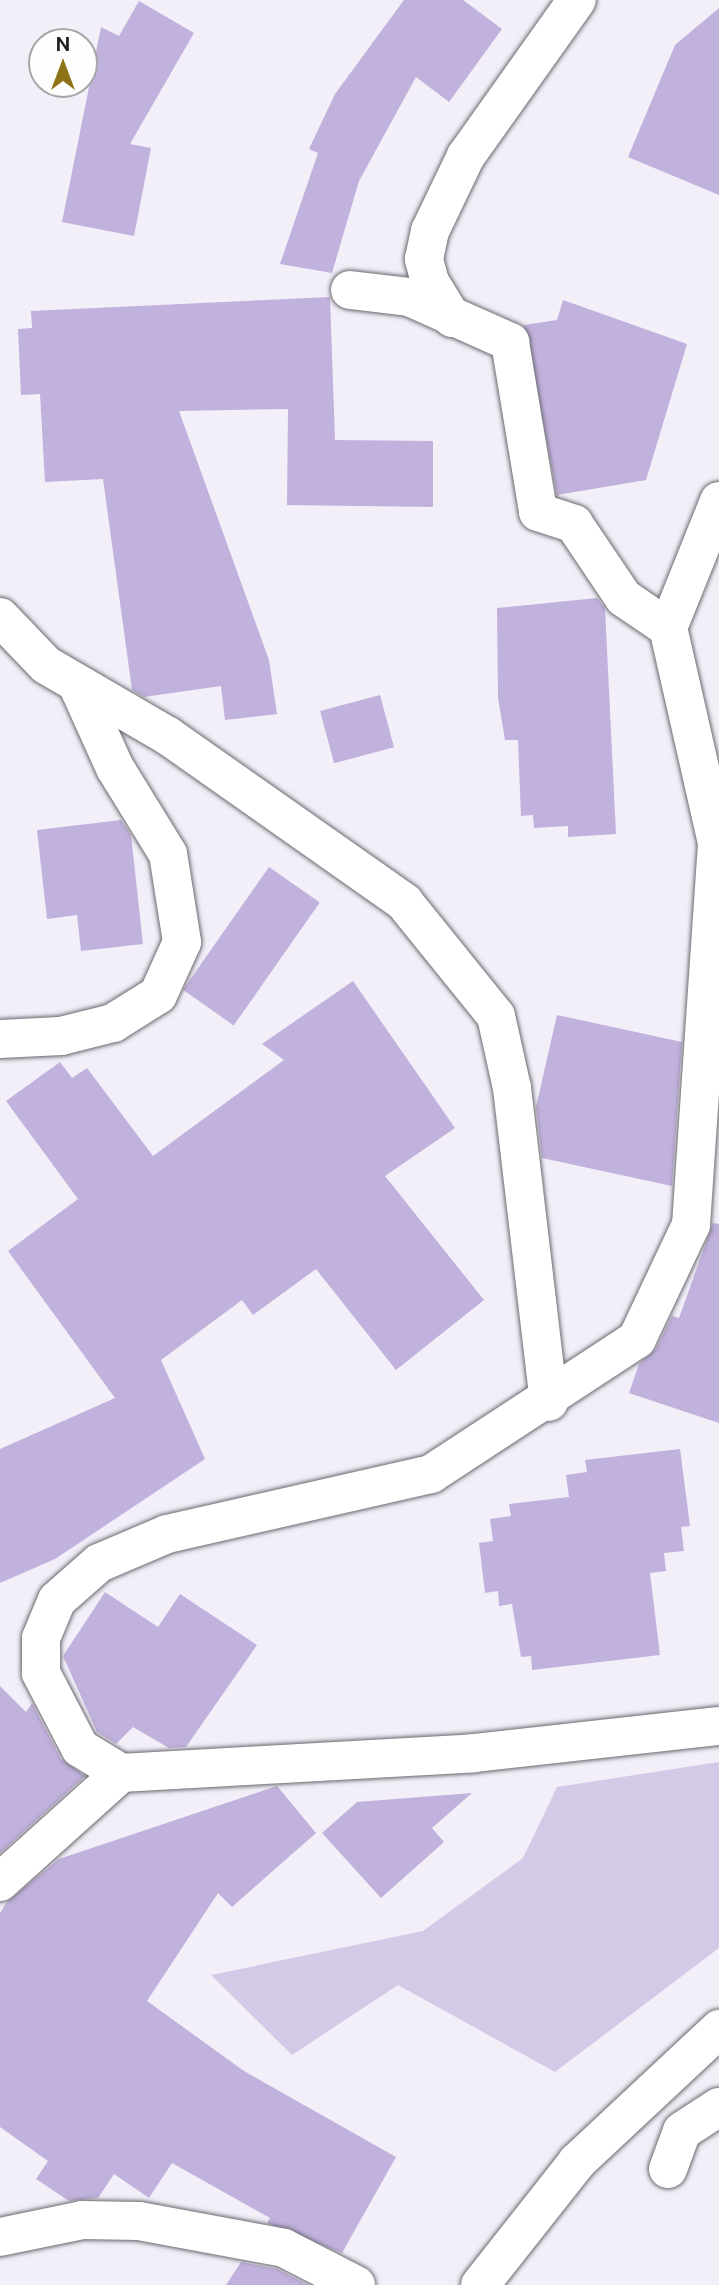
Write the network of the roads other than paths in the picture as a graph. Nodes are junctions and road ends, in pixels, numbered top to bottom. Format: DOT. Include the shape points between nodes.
graph roads {
  1 [pos="577,0"];
  2 [pos="350,290"];
  3 [pos="453,318"];
  4 [pos="719,501"];
  5 [pos="0,617"];
  6 [pos="668,628"];
  7 [pos="77,684"];
  8 [pos="0,1039"];
  9 [pos="549,1402"];
  10 [pos="719,1726"];
  11 [pos="121,1773"];
  12 [pos="0,1882"];
  13 [pos="719,2029"];
  14 [pos="719,2107"];
  15 [pos="668,2169"];
  16 [pos="0,2237"];
  17 [pos="356,2285"];
  18 [pos="480,2285"];
  1 -- 3 [label="street" via="466,156 430,230 427,271"];
  2 -- 3 [label="street" via="408,297"];
  3 -- 6 [label="street" via="510,342 538,512 574,524 624,598"];
  4 -- 6 [label="street"];
  5 -- 7 [label="street" via="46,665"];
  6 -- 9 [label="street" via="717,843 691,1225 637,1339"];
  7 -- 8 [label="street" via="114,768 168,854 182,942 158,995 113,1023 61,1036"];
  7 -- 9 [label="street" via="191,751 404,902 496,1016 512,1088"];
  9 -- 11 [label="street" via="430,1474 167,1534 91,1571 57,1600 41,1638 41,1673 80,1748"];
  10 -- 11 [label="street" via="474,1753"];
  11 -- 12 [label="street"];
  13 -- 18 [label="street" via="577,2162"];
  14 -- 15 [label="street" via="682,2132"];
  16 -- 17 [label="street" via="83,2220 139,2221 284,2248"];
}
